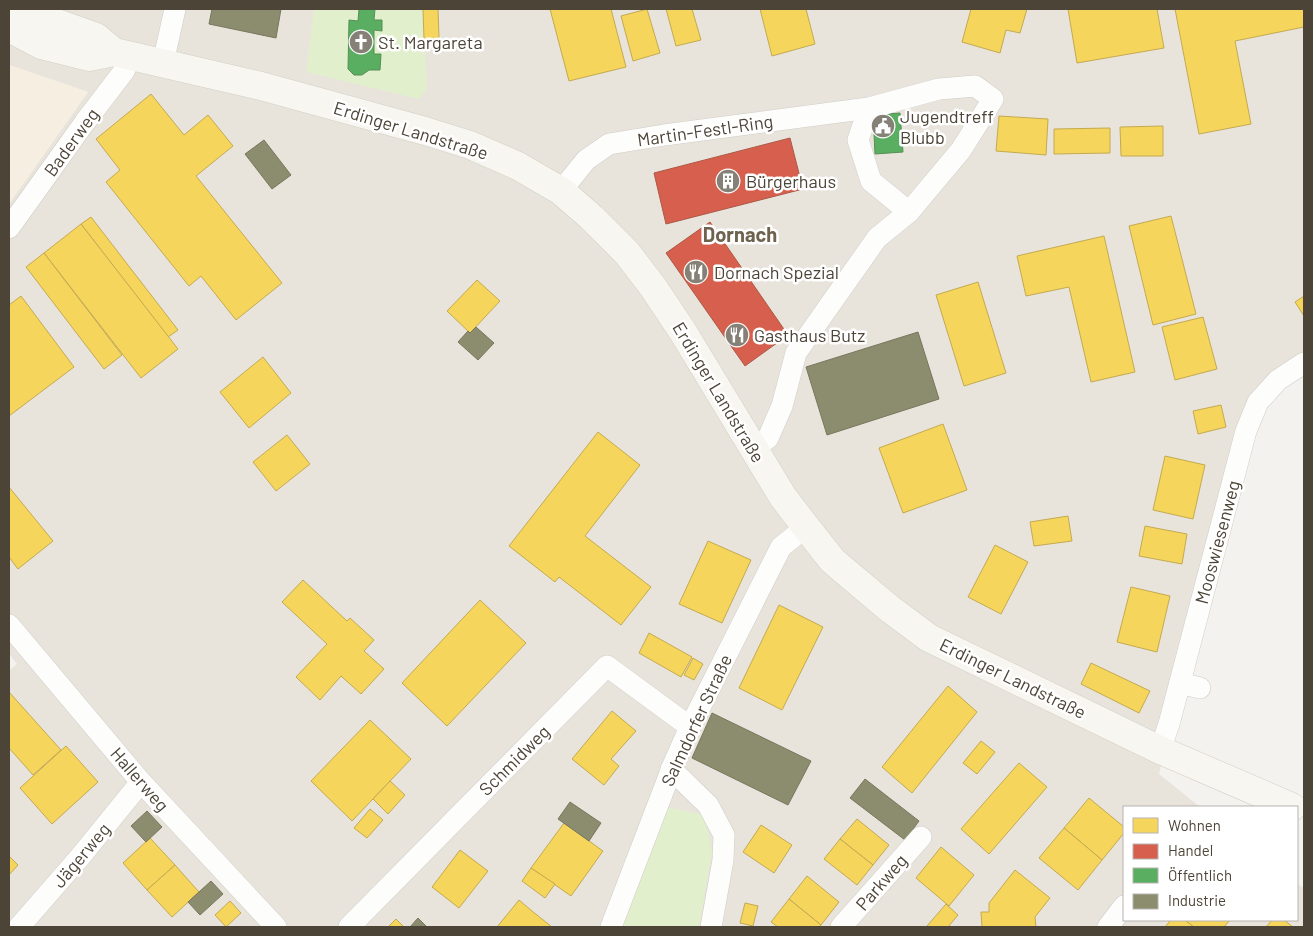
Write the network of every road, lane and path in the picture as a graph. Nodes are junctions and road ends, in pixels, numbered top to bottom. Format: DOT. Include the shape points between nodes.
graph roads {
  1 [pos="17,9"];
  2 [pos="175,9"];
  3 [pos="9,28"];
  4 [pos="123,54"];
  5 [pos="163,63"];
  6 [pos="869,108"];
  7 [pos="561,191"];
  8 [pos="909,212"];
  9 [pos="9,228"];
  10 [pos="1304,363"];
  11 [pos="753,449"];
  12 [pos="806,527"];
  13 [pos="9,626"];
  14 [pos="690,727"];
  15 [pos="1160,750"];
  16 [pos="671,769"];
  17 [pos="141,782"];
  18 [pos="1259,801"];
  19 [pos="1286,806"];
  20 [pos="920,837"];
  21 [pos="1123,907"];
  22 [pos="19,927"];
  23 [pos="276,927"];
  24 [pos="350,927"];
  25 [pos="611,927"];
  26 [pos="711,927"];
  27 [pos="842,927"];
  28 [pos="1108,927"];
  1 -- 4 [label="street, Erdinger Landstraße" via="96,37"];
  2 -- 5 [label="street"];
  3 -- 4 [label="street, Erdinger Landstraße" via="40,45 88,57"];
  4 -- 5 [label="street, Erdinger Landstraße"];
  4 -- 9 [label="street, Baderweg" via="124,71"];
  5 -- 7 [label="street, Erdinger Landstraße" via="286,93 470,145 518,166"];
  6 -- 7 [label="street, Martin-Festl-Ring" via="608,144 586,160"];
  6 -- 8 [label="street" via="858,140 871,181"];
  6 -- 8 [label="street, Martin-Festl-Ring" via="939,89 975,86 993,99 961,150"];
  7 -- 11 [label="street, Erdinger Landstraße" via="627,253 653,287"];
  8 -- 11 [label="street, Martin-Festl-Ring" via="877,238 796,353 782,406 768,438"];
  10 -- 15 [label="street, Mooswiesenweg" via="1278,380 1267,407 1246,431 1190,686 1169,724"];
  11 -- 12 [label="street, Erdinger Landstraße"];
  12 -- 14 [label="street, Salmdorfer Straße" via="781,547"];
  12 -- 15 [label="street, Erdinger Landstraße" via="840,568 929,638"];
  13 -- 17 [label="street, Hallerweg"];
  14 -- 16 [label="street, Salmdorfer Straße"];
  14 -- 24 [label="street, Schmidweg" via="606,666"];
  15 -- 18 [label="street, Erdinger Landstraße"];
  16 -- 25 [label="street, Salmdorfer Straße"];
  16 -- 26 [label="street" via="708,805 724,835 723,860"];
  17 -- 22 [label="street, Jägerweg"];
  17 -- 23 [label="street, Hallerweg"];
  18 -- 19 [label="street, Erdinger Landstraße"];
  20 -- 27 [label="street, Parkweg"];
  21 -- 28 [label="street"];
}
